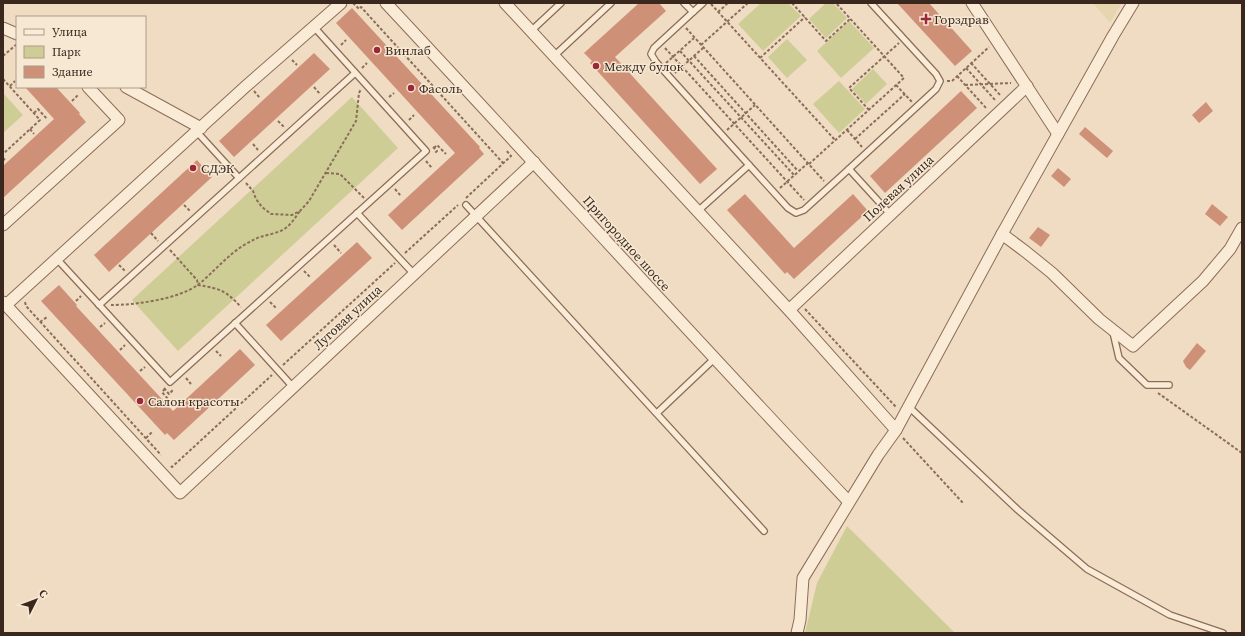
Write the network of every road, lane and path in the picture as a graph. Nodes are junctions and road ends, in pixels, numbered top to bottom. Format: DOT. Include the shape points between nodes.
graph roads {
  1 [pos="341,3"];
  2 [pos="353,3"];
  3 [pos="386,3"];
  4 [pos="505,3"];
  5 [pos="561,3"];
  6 [pos="611,3"];
  7 [pos="684,3"];
  8 [pos="703,3"];
  9 [pos="710,3"];
  10 [pos="728,3"];
  11 [pos="748,3"];
  12 [pos="792,3"];
  13 [pos="836,3"];
  14 [pos="871,3"];
  15 [pos="972,3"];
  16 [pos="1133,3"];
  17 [pos="693,12"];
  18 [pos="718,12"];
  19 [pos="805,17"];
  20 [pos="850,19"];
  21 [pos="727,22"];
  22 [pos="681,23"];
  23 [pos="314,27"];
  24 [pos="3,28"];
  25 [pos="531,31"];
  26 [pos="16,34"];
  27 [pos="694,38"];
  28 [pos="903,38"];
  29 [pos="346,40"];
  30 [pos="660,43"];
  31 [pos="16,45"];
  32 [pos="341,45"];
  33 [pos="702,46"];
  34 [pos="989,47"];
  35 [pos="680,50"];
  36 [pos="3,56"];
  37 [pos="554,56"];
  38 [pos="694,56"];
  39 [pos="884,56"];
  40 [pos="290,57"];
  41 [pos="673,57"];
  42 [pos="760,58"];
  43 [pos="689,61"];
  44 [pos="367,63"];
  45 [pos="971,63"];
  46 [pos="297,65"];
  47 [pos="682,67"];
  48 [pos="661,68"];
  49 [pos="966,68"];
  50 [pos="355,73"];
  51 [pos="957,76"];
  52 [pos="670,78"];
  53 [pos="3,79"];
  54 [pos="15,81"];
  55 [pos="940,81"];
  56 [pos="364,83"];
  57 [pos="1011,83"];
  58 [pos="981,84"];
  59 [pos="990,84"];
  60 [pos="896,85"];
  61 [pos="965,85"];
  62 [pos="10,86"];
  63 [pos="1026,86"];
  64 [pos="314,87"];
  65 [pos="128,88"];
  66 [pos="85,89"];
  67 [pos="253,90"];
  68 [pos="384,92"];
  69 [pos="394,93"];
  70 [pos="320,94"];
  71 [pos="905,94"];
  72 [pos="260,98"];
  73 [pos="1004,100"];
  74 [pos="72,101"];
  75 [pos="756,105"];
  76 [pos="999,105"];
  77 [pos="916,107"];
  78 [pos="869,110"];
  79 [pos="34,113"];
  80 [pos="746,113"];
  81 [pos="991,113"];
  82 [pos="414,115"];
  83 [pos="741,118"];
  84 [pos="46,119"];
  85 [pos="409,120"];
  86 [pos="278,121"];
  87 [pos="734,124"];
  88 [pos="30,129"];
  89 [pos="199,130"];
  90 [pos="847,130"];
  91 [pos="280,131"];
  92 [pos="34,134"];
  93 [pos="1058,134"];
  94 [pos="722,135"];
  95 [pos="855,139"];
  96 [pos="835,140"];
  97 [pos="429,142"];
  98 [pos="253,144"];
  99 [pos="262,146"];
  100 [pos="434,148"];
  101 [pos="258,150"];
  102 [pos="867,152"];
  103 [pos="3,154"];
  104 [pos="446,154"];
  105 [pos="253,155"];
  106 [pos="432,156"];
  107 [pos="534,162"];
  108 [pos="503,163"];
  109 [pos="809,163"];
  110 [pos="749,165"];
  111 [pos="421,166"];
  112 [pos="432,168"];
  113 [pos="849,169"];
  114 [pos="798,171"];
  115 [pos="326,172"];
  116 [pos="794,175"];
  117 [pos="240,177"];
  118 [pos="787,181"];
  119 [pos="830,186"];
  120 [pos="774,193"];
  121 [pos="390,194"];
  122 [pos="401,196"];
  123 [pos="368,203"];
  124 [pos="184,205"];
  125 [pos="466,205"];
  126 [pos="809,206"];
  127 [pos="300,211"];
  128 [pos="698,211"];
  129 [pos="358,213"];
  130 [pos="890,214"];
  131 [pos="185,216"];
  132 [pos="476,216"];
  133 [pos="3,225"];
  134 [pos="1242,228"];
  135 [pos="151,233"];
  136 [pos="1002,234"];
  137 [pos="338,241"];
  138 [pos="165,245"];
  139 [pos="341,253"];
  140 [pos="57,259"];
  141 [pos="119,265"];
  142 [pos="125,271"];
  143 [pos="304,271"];
  144 [pos="414,274"];
  145 [pos="311,278"];
  146 [pos="198,285"];
  147 [pos="76,300"];
  148 [pos="25,301"];
  149 [pos="85,301"];
  150 [pos="797,302"];
  151 [pos="4,305"];
  152 [pos="99,305"];
  153 [pos="265,306"];
  154 [pos="276,308"];
  155 [pos="789,310"];
  156 [pos="247,313"];
  157 [pos="47,317"];
  158 [pos="101,318"];
  159 [pos="40,322"];
  160 [pos="235,323"];
  161 [pos="100,327"];
  162 [pos="1113,330"];
  163 [pos="120,340"];
  164 [pos="120,350"];
  165 [pos="211,355"];
  166 [pos="222,356"];
  167 [pos="714,359"];
  168 [pos="279,360"];
  169 [pos="283,365"];
  170 [pos="268,370"];
  171 [pos="140,371"];
  172 [pos="150,372"];
  173 [pos="191,374"];
  174 [pos="273,375"];
  175 [pos="160,383"];
  176 [pos="191,384"];
  177 [pos="1147,385"];
  178 [pos="1169,385"];
  179 [pos="293,388"];
  180 [pos="165,389"];
  181 [pos="175,389"];
  182 [pos="173,405"];
  183 [pos="907,411"];
  184 [pos="657,413"];
  185 [pos="896,430"];
  186 [pos="152,432"];
  187 [pos="145,438"];
  188 [pos="1242,453"];
  189 [pos="161,455"];
  190 [pos="167,461"];
  191 [pos="172,467"];
  192 [pos="849,502"];
  193 [pos="963,503"];
  194 [pos="764,531"];
  195 [pos="797,633"];
  196 [pos="1223,633"];
  1 -- 23 [label="street"];
  2 -- 108 [label="path" via="358,9 361,7"];
  3 -- 107 [label="street, Пригородное шоссе"];
  4 -- 25 [label="street"];
  5 -- 25 [label="lane"];
  6 -- 37 [label="lane"];
  7 -- 17 [label="lane"];
  8 -- 17 [label="lane"];
  9 -- 18 [label="path"];
  10 -- 18 [label="path"];
  11 -- 21 [label="path"];
  12 -- 19 [label="path"];
  13 -- 20 [label="path"];
  14 -- 28 [label="lane"];
  15 -- 63 [label="street"];
  16 -- 93 [label="street"];
  17 -- 22 [label="lane"];
  18 -- 21 [label="path"];
  19 -- 20 [label="path" via="826,41"];
  19 -- 42 [label="path"];
  20 -- 39 [label="path"];
  21 -- 33 [label="path"];
  21 -- 42 [label="path"];
  22 -- 27 [label="path"];
  22 -- 30 [label="lane"];
  23 -- 50 [label="lane"];
  23 -- 89 [label="street"];
  24 -- 26 [label="street"];
  25 -- 37 [label="street"];
  27 -- 33 [label="path"];
  27 -- 35 [label="path"];
  28 -- 39 [label="path"];
  28 -- 55 [label="lane"];
  29 -- 32 [label="path"];
  30 -- 41 [label="path"];
  30 -- 48 [label="lane" via="651,54"];
  31 -- 36 [label="path"];
  33 -- 38 [label="path"];
  33 -- 75 [label="path"];
  34 -- 45 [label="path"];
  35 -- 41 [label="path"];
  35 -- 43 [label="path"];
  37 -- 128 [label="street"];
  38 -- 43 [label="path"];
  38 -- 80 [label="path"];
  39 -- 60 [label="path" via="904,78"];
  39 -- 78 [label="path" via="849,88"];
  40 -- 46 [label="path"];
  41 -- 47 [label="path"];
  41 -- 48 [label="path"];
  42 -- 96 [label="path"];
  43 -- 47 [label="path"];
  43 -- 83 [label="path"];
  44 -- 56 [label="path" via="362,68 370,77"];
  45 -- 49 [label="path"];
  45 -- 59 [label="path"];
  47 -- 52 [label="path"];
  47 -- 87 [label="path"];
  48 -- 52 [label="lane"];
  49 -- 51 [label="path"];
  49 -- 58 [label="path"];
  50 -- 56 [label="lane"];
  50 -- 117 [label="lane"];
  51 -- 55 [label="path" via="952,81"];
  51 -- 61 [label="path"];
  52 -- 94 [label="lane"];
  53 -- 62 [label="path"];
  54 -- 62 [label="path"];
  55 -- 77 [label="lane" via="936,89"];
  56 -- 115 [label="path" via="359,93 356,121"];
  56 -- 123 [label="lane" via="426,150"];
  57 -- 59 [label="path"];
  58 -- 59 [label="path"];
  58 -- 61 [label="path"];
  58 -- 76 [label="path"];
  59 -- 73 [label="path"];
  60 -- 71 [label="path"];
  60 -- 78 [label="path"];
  61 -- 81 [label="path"];
  62 -- 79 [label="path"];
  63 -- 93 [label="street"];
  63 -- 130 [label="street, Полевая улица"];
  64 -- 70 [label="path"];
  65 -- 89 [label="street"];
  66 -- 74 [label="path"];
  66 -- 133 [label="street" via="119,120"];
  67 -- 72 [label="path"];
  68 -- 69 [label="path" via="389,97"];
  71 -- 77 [label="path"];
  71 -- 95 [label="path"];
  75 -- 80 [label="path"];
  75 -- 109 [label="path"];
  77 -- 102 [label="lane"];
  78 -- 90 [label="path"];
  79 -- 84 [label="path" via="38,109"];
  79 -- 88 [label="path" via="40,120"];
  80 -- 83 [label="path"];
  80 -- 114 [label="path"];
  82 -- 85 [label="path"];
  83 -- 87 [label="path"];
  83 -- 116 [label="path"];
  86 -- 91 [label="path" via="284,127"];
  87 -- 94 [label="path"];
  87 -- 118 [label="path"];
  88 -- 92 [label="path"];
  88 -- 103 [label="path"];
  89 -- 117 [label="lane"];
  89 -- 140 [label="street"];
  90 -- 95 [label="path"];
  90 -- 96 [label="path"];
  93 -- 136 [label="street"];
  94 -- 110 [label="lane"];
  95 -- 102 [label="path"];
  96 -- 109 [label="path"];
  97 -- 100 [label="path"];
  98 -- 101 [label="path"];
  99 -- 101 [label="path"];
  100 -- 104 [label="path" via="437,145"];
  100 -- 106 [label="path" via="437,151"];
  101 -- 105 [label="path"];
  102 -- 113 [label="lane"];
  107 -- 132 [label="street, Луговая улица"];
  107 -- 167 [label="street, Пригородное шоссе"];
  109 -- 114 [label="path"];
  109 -- 119 [label="path"];
  110 -- 120 [label="lane"];
  110 -- 128 [label="lane"];
  111 -- 112 [label="path" via="426,161"];
  113 -- 119 [label="lane"];
  113 -- 130 [label="lane"];
  114 -- 116 [label="path"];
  115 -- 123 [label="path" via="340,174"];
  115 -- 127 [label="path"];
  116 -- 118 [label="path"];
  117 -- 127 [label="path" via="253,191 262,207 271,214 292,215"];
  117 -- 138 [label="lane"];
  118 -- 120 [label="path"];
  118 -- 126 [label="path"];
  119 -- 126 [label="lane"];
  120 -- 126 [label="lane" via="796,213"];
  121 -- 122 [label="path" via="395,189"];
  123 -- 129 [label="lane"];
  124 -- 131 [label="path" via="190,211"];
  125 -- 132 [label="lane"];
  127 -- 146 [label="path" via="288,226 245,244"];
  128 -- 155 [label="street"];
  129 -- 144 [label="lane"];
  129 -- 156 [label="lane"];
  130 -- 150 [label="street, Полевая улица"];
  132 -- 144 [label="street, Луговая улица"];
  132 -- 184 [label="lane"];
  134 -- 162 [label="street" via="1230,248 1203,281 1133,346"];
  135 -- 138 [label="path"];
  136 -- 162 [label="street" via="1052,273"];
  136 -- 183 [label="street"];
  137 -- 139 [label="path" via="334,245"];
  138 -- 146 [label="path" via="197,280"];
  138 -- 152 [label="lane"];
  140 -- 151 [label="street"];
  140 -- 152 [label="lane"];
  141 -- 142 [label="path"];
  143 -- 145 [label="path"];
  144 -- 179 [label="street, Луговая улица"];
  146 -- 152 [label="path" via="181,294 158,300"];
  146 -- 156 [label="path" via="224,291"];
  147 -- 149 [label="path" via="81,296"];
  148 -- 159 [label="path" via="26,306"];
  150 -- 155 [label="street, Полевая улица"];
  150 -- 183 [label="path"];
  151 -- 179 [label="street, Луговая улица" via="180,493"];
  152 -- 160 [label="lane" via="170,382"];
  153 -- 154 [label="path" via="270,302"];
  155 -- 185 [label="street"];
  156 -- 160 [label="lane"];
  157 -- 159 [label="path"];
  158 -- 161 [label="path" via="105,323"];
  159 -- 187 [label="path"];
  160 -- 179 [label="lane"];
  162 -- 177 [label="lane" via="1119,358"];
  163 -- 164 [label="path" via="125,345"];
  165 -- 166 [label="path" via="216,351"];
  167 -- 184 [label="lane"];
  167 -- 192 [label="street, Пригородное шоссе"];
  168 -- 169 [label="path"];
  170 -- 174 [label="path"];
  171 -- 172 [label="path" via="145,367"];
  173 -- 176 [label="path" via="186,378"];
  175 -- 180 [label="path"];
  177 -- 178 [label="lane"];
  177 -- 188 [label="path"];
  180 -- 181 [label="path" via="169,394"];
  180 -- 182 [label="path" via="162,392"];
  183 -- 185 [label="street"];
  183 -- 196 [label="lane" via="1087,569 1170,615"];
  184 -- 194 [label="lane"];
  185 -- 192 [label="street"];
  185 -- 193 [label="path"];
  186 -- 187 [label="path"];
  187 -- 189 [label="path"];
  190 -- 191 [label="path"];
  192 -- 195 [label="street" via="802,578"];
}
